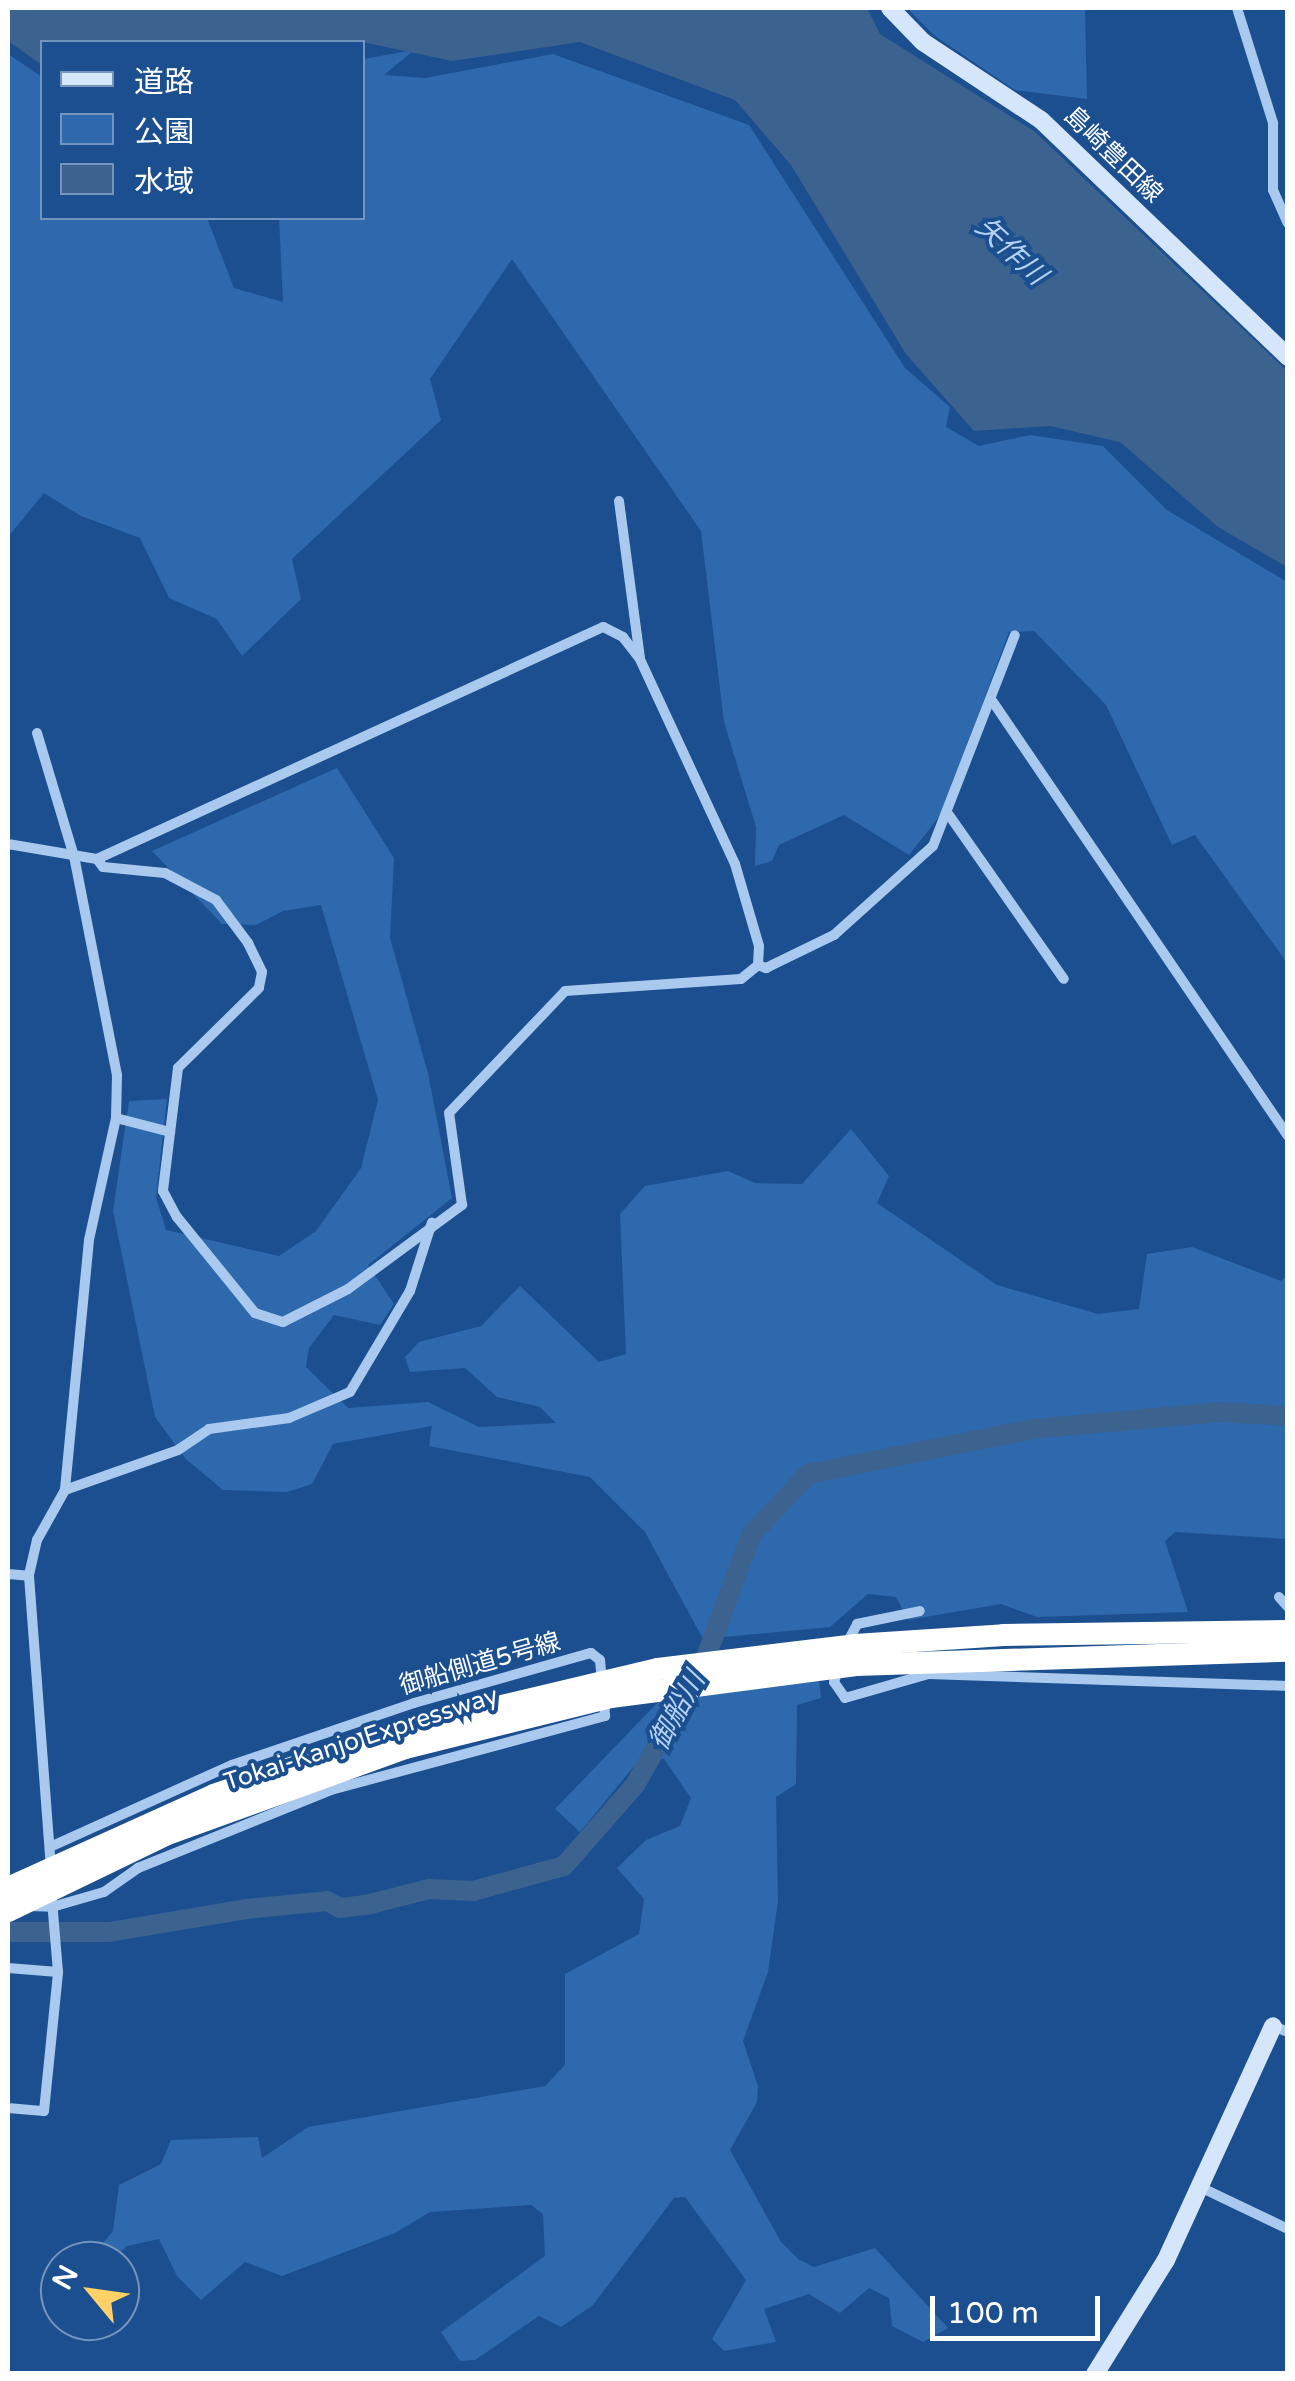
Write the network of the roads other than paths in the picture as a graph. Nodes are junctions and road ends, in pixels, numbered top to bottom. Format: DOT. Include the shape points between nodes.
graph roads {
  1 [pos="890,8"];
  2 [pos="1237,8"];
  3 [pos="1288,222"];
  4 [pos="1288,357"];
  5 [pos="619,501"];
  6 [pos="1015,635"];
  7 [pos="640,659"];
  8 [pos="993,702"];
  9 [pos="38,734"];
  10 [pos="950,815"];
  11 [pos="8,844"];
  12 [pos="74,856"];
  13 [pos="97,859"];
  14 [pos="758,966"];
  15 [pos="1064,979"];
  16 [pos="116,1118"];
  17 [pos="170,1132"];
  18 [pos="1288,1136"];
  19 [pos="432,1221"];
  20 [pos="65,1490"];
  21 [pos="8,1574"];
  22 [pos="29,1576"];
  23 [pos="1279,1597"];
  24 [pos="1288,1607"];
  25 [pos="920,1611"];
  26 [pos="1288,1631"];
  27 [pos="1288,1651"];
  28 [pos="856,1655"];
  29 [pos="1288,1686"];
  30 [pos="414,1703"];
  31 [pos="422,1762"];
  32 [pos="232,1765"];
  33 [pos="237,1828"];
  34 [pos="50,1847"];
  35 [pos="8,1888"];
  36 [pos="8,1908"];
  37 [pos="52,1910"];
  38 [pos="8,1968"];
  39 [pos="58,1972"];
  40 [pos="1280,2029"];
  41 [pos="8,2108"];
  42 [pos="1200,2188"];
  43 [pos="1288,2229"];
  44 [pos="1095,2374"];
  1 -- 4 [label="main road, 島崎豊田線" via="923,42 1041,120"];
  2 -- 3 [label="street" via="1274,123 1273,190"];
  5 -- 7 [label="street"];
  6 -- 8 [label="street"];
  7 -- 13 [label="street" via="615,630 590,629"];
  7 -- 14 [label="street" via="736,864 759,946"];
  8 -- 10 [label="street"];
  8 -- 18 [label="street"];
  9 -- 12 [label="street"];
  10 -- 14 [label="street" via="922,860 868,909 834,935"];
  10 -- 15 [label="street"];
  11 -- 12 [label="street"];
  12 -- 13 [label="street"];
  12 -- 16 [label="street" via="117,1074"];
  13 -- 17 [label="street" via="104,867 165,873 216,900 262,972 248,1002 178,1068"];
  14 -- 19 [label="street" via="740,979 565,991 449,1112 462,1206"];
  16 -- 17 [label="street"];
  16 -- 20 [label="street" via="88,1240"];
  17 -- 19 [label="street" via="164,1192 255,1313 283,1322 348,1289"];
  19 -- 20 [label="street" via="410,1291 350,1392 302,1414 209,1429 178,1450"];
  20 -- 22 [label="street" via="37,1540"];
  21 -- 22 [label="street"];
  22 -- 34 [label="street"];
  23 -- 24 [label="street"];
  25 -- 29 [label="street" via="857,1624 834,1682 837,1694 845,1698 928,1674"];
  26 -- 28 [label="highway, Tokai-Kanjo Expressway" via="1004,1635"];
  27 -- 28 [label="highway, Tokai-Kanjo Expressway"];
  28 -- 35 [label="highway, Tokai-Kanjo Expressway, bridge" via="658,1668 400,1730 214,1795"];
  28 -- 36 [label="highway, Tokai-Kanjo Expressway, bridge" via="644,1691 421,1744 165,1835"];
  30 -- 31 [label="street"];
  30 -- 31 [label="street, 御船側道5号線" via="591,1653 600,1660 605,1716"];
  30 -- 32 [label="street, 御船側道5号線"];
  31 -- 33 [label="street, 御船側道5号線"];
  32 -- 33 [label="street"];
  32 -- 34 [label="street, 御船側道5号線"];
  33 -- 37 [label="street, 御船側道5号線"];
  34 -- 37 [label="street"];
  36 -- 37 [label="street, 御船側道5号線"];
  37 -- 39 [label="street"];
  38 -- 39 [label="street"];
  39 -- 41 [label="street" via="44,2111"];
  40 -- 42 [label="main road"];
  42 -- 43 [label="street"];
  42 -- 44 [label="main road" via="1142,2303"];
}
